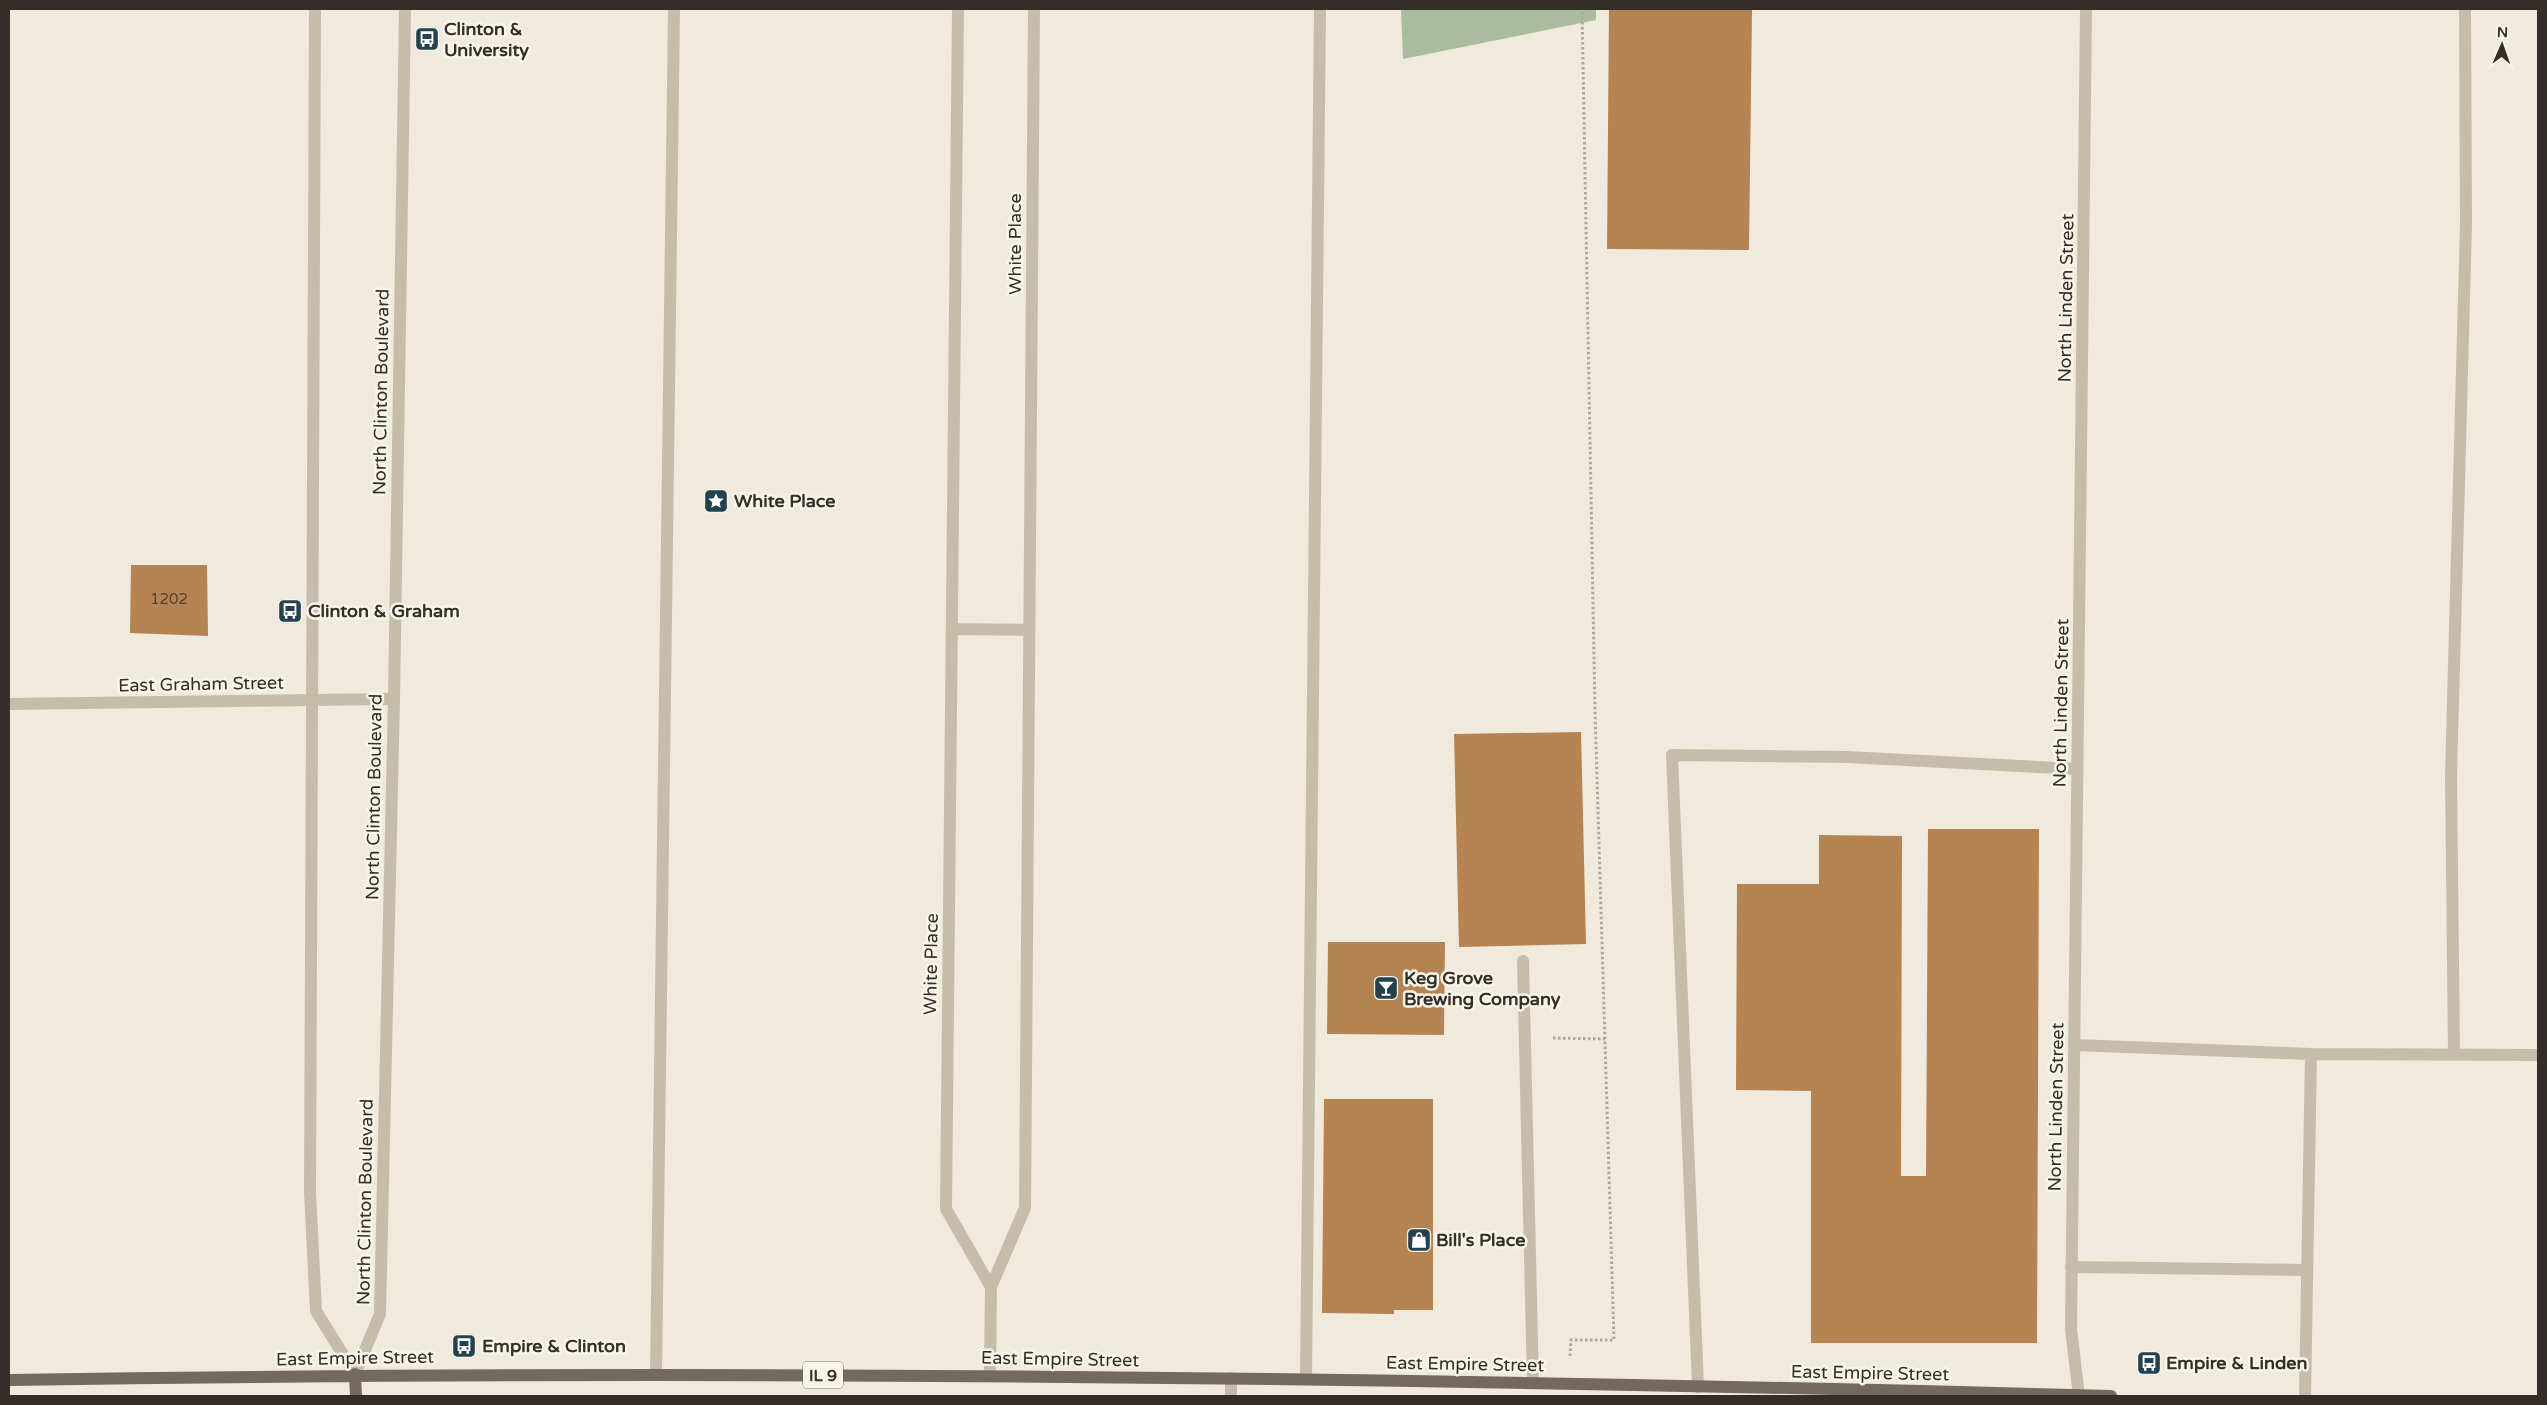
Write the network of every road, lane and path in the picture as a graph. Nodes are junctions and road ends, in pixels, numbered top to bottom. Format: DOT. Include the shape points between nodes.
graph roads {
  1 [pos="315,9"];
  2 [pos="405,9"];
  3 [pos="674,9"];
  4 [pos="958,9"];
  5 [pos="1034,9"];
  6 [pos="1320,9"];
  7 [pos="1582,9"];
  8 [pos="2086,9"];
  9 [pos="2465,9"];
  10 [pos="952,629"];
  11 [pos="1029,630"];
  12 [pos="394,699"];
  13 [pos="310,700"];
  14 [pos="9,704"];
  15 [pos="2078,769"];
  16 [pos="1523,961"];
  17 [pos="1525,1038"];
  18 [pos="1605,1039"];
  19 [pos="2074,1045"];
  20 [pos="2454,1053"];
  21 [pos="2310,1054"];
  22 [pos="2538,1055"];
  23 [pos="2071,1266"];
  24 [pos="2307,1270"];
  25 [pos="991,1287"];
  26 [pos="355,1374"];
  27 [pos="656,1374"];
  28 [pos="990,1376"];
  29 [pos="1231,1378"];
  30 [pos="1306,1378"];
  31 [pos="9,1380"];
  32 [pos="1533,1383"];
  33 [pos="1569,1384"];
  34 [pos="1698,1387"];
  35 [pos="356,1396"];
  36 [pos="1231,1396"];
  37 [pos="2079,1396"];
  38 [pos="2111,1396"];
  39 [pos="2305,1396"];
  1 -- 13 [label="street"];
  2 -- 12 [label="street, North Clinton Boulevard"];
  3 -- 27 [label="street"];
  4 -- 10 [label="street, White Place"];
  5 -- 11 [label="street, White Place"];
  6 -- 30 [label="street"];
  7 -- 18 [label="path" via="1594,711"];
  8 -- 15 [label="street, North Linden Street"];
  9 -- 20 [label="street" via="2466,224 2451,776"];
  10 -- 11 [label="street"];
  10 -- 25 [label="street, White Place" via="946,1209"];
  11 -- 25 [label="street, White Place" via="1025,1208"];
  12 -- 13 [label="street, East Graham Street"];
  12 -- 26 [label="street, North Clinton Boulevard" via="380,1314"];
  13 -- 14 [label="street, East Graham Street"];
  13 -- 26 [label="street" via="310,1192 316,1311"];
  15 -- 19 [label="street, North Linden Street"];
  15 -- 34 [label="street" via="1847,757 1672,755"];
  16 -- 17 [label="street"];
  17 -- 18 [label="path"];
  17 -- 32 [label="street"];
  18 -- 33 [label="path" via="1614,1340 1571,1340"];
  19 -- 21 [label="street"];
  19 -- 23 [label="street, North Linden Street"];
  20 -- 21 [label="street"];
  20 -- 22 [label="street"];
  21 -- 24 [label="street"];
  23 -- 24 [label="street"];
  23 -- 37 [label="street, North Linden Street" via="2071,1329"];
  24 -- 39 [label="street"];
  25 -- 28 [label="street, White Place"];
  26 -- 27 [label="main road, East Empire Street / IL 9"];
  26 -- 31 [label="main road, East Empire Street"];
  26 -- 35 [label="main road"];
  27 -- 28 [label="main road, East Empire Street / IL 9"];
  28 -- 29 [label="main road, East Empire Street / IL 9"];
  29 -- 30 [label="main road, East Empire Street / IL 9"];
  29 -- 36 [label="street"];
  30 -- 32 [label="main road, East Empire Street / IL 9"];
  32 -- 33 [label="main road, East Empire Street / IL 9"];
  33 -- 34 [label="main road, East Empire Street / IL 9"];
  34 -- 37 [label="main road, East Empire Street / IL 9"];
  37 -- 38 [label="main road, East Empire Street / IL 9"];
}
